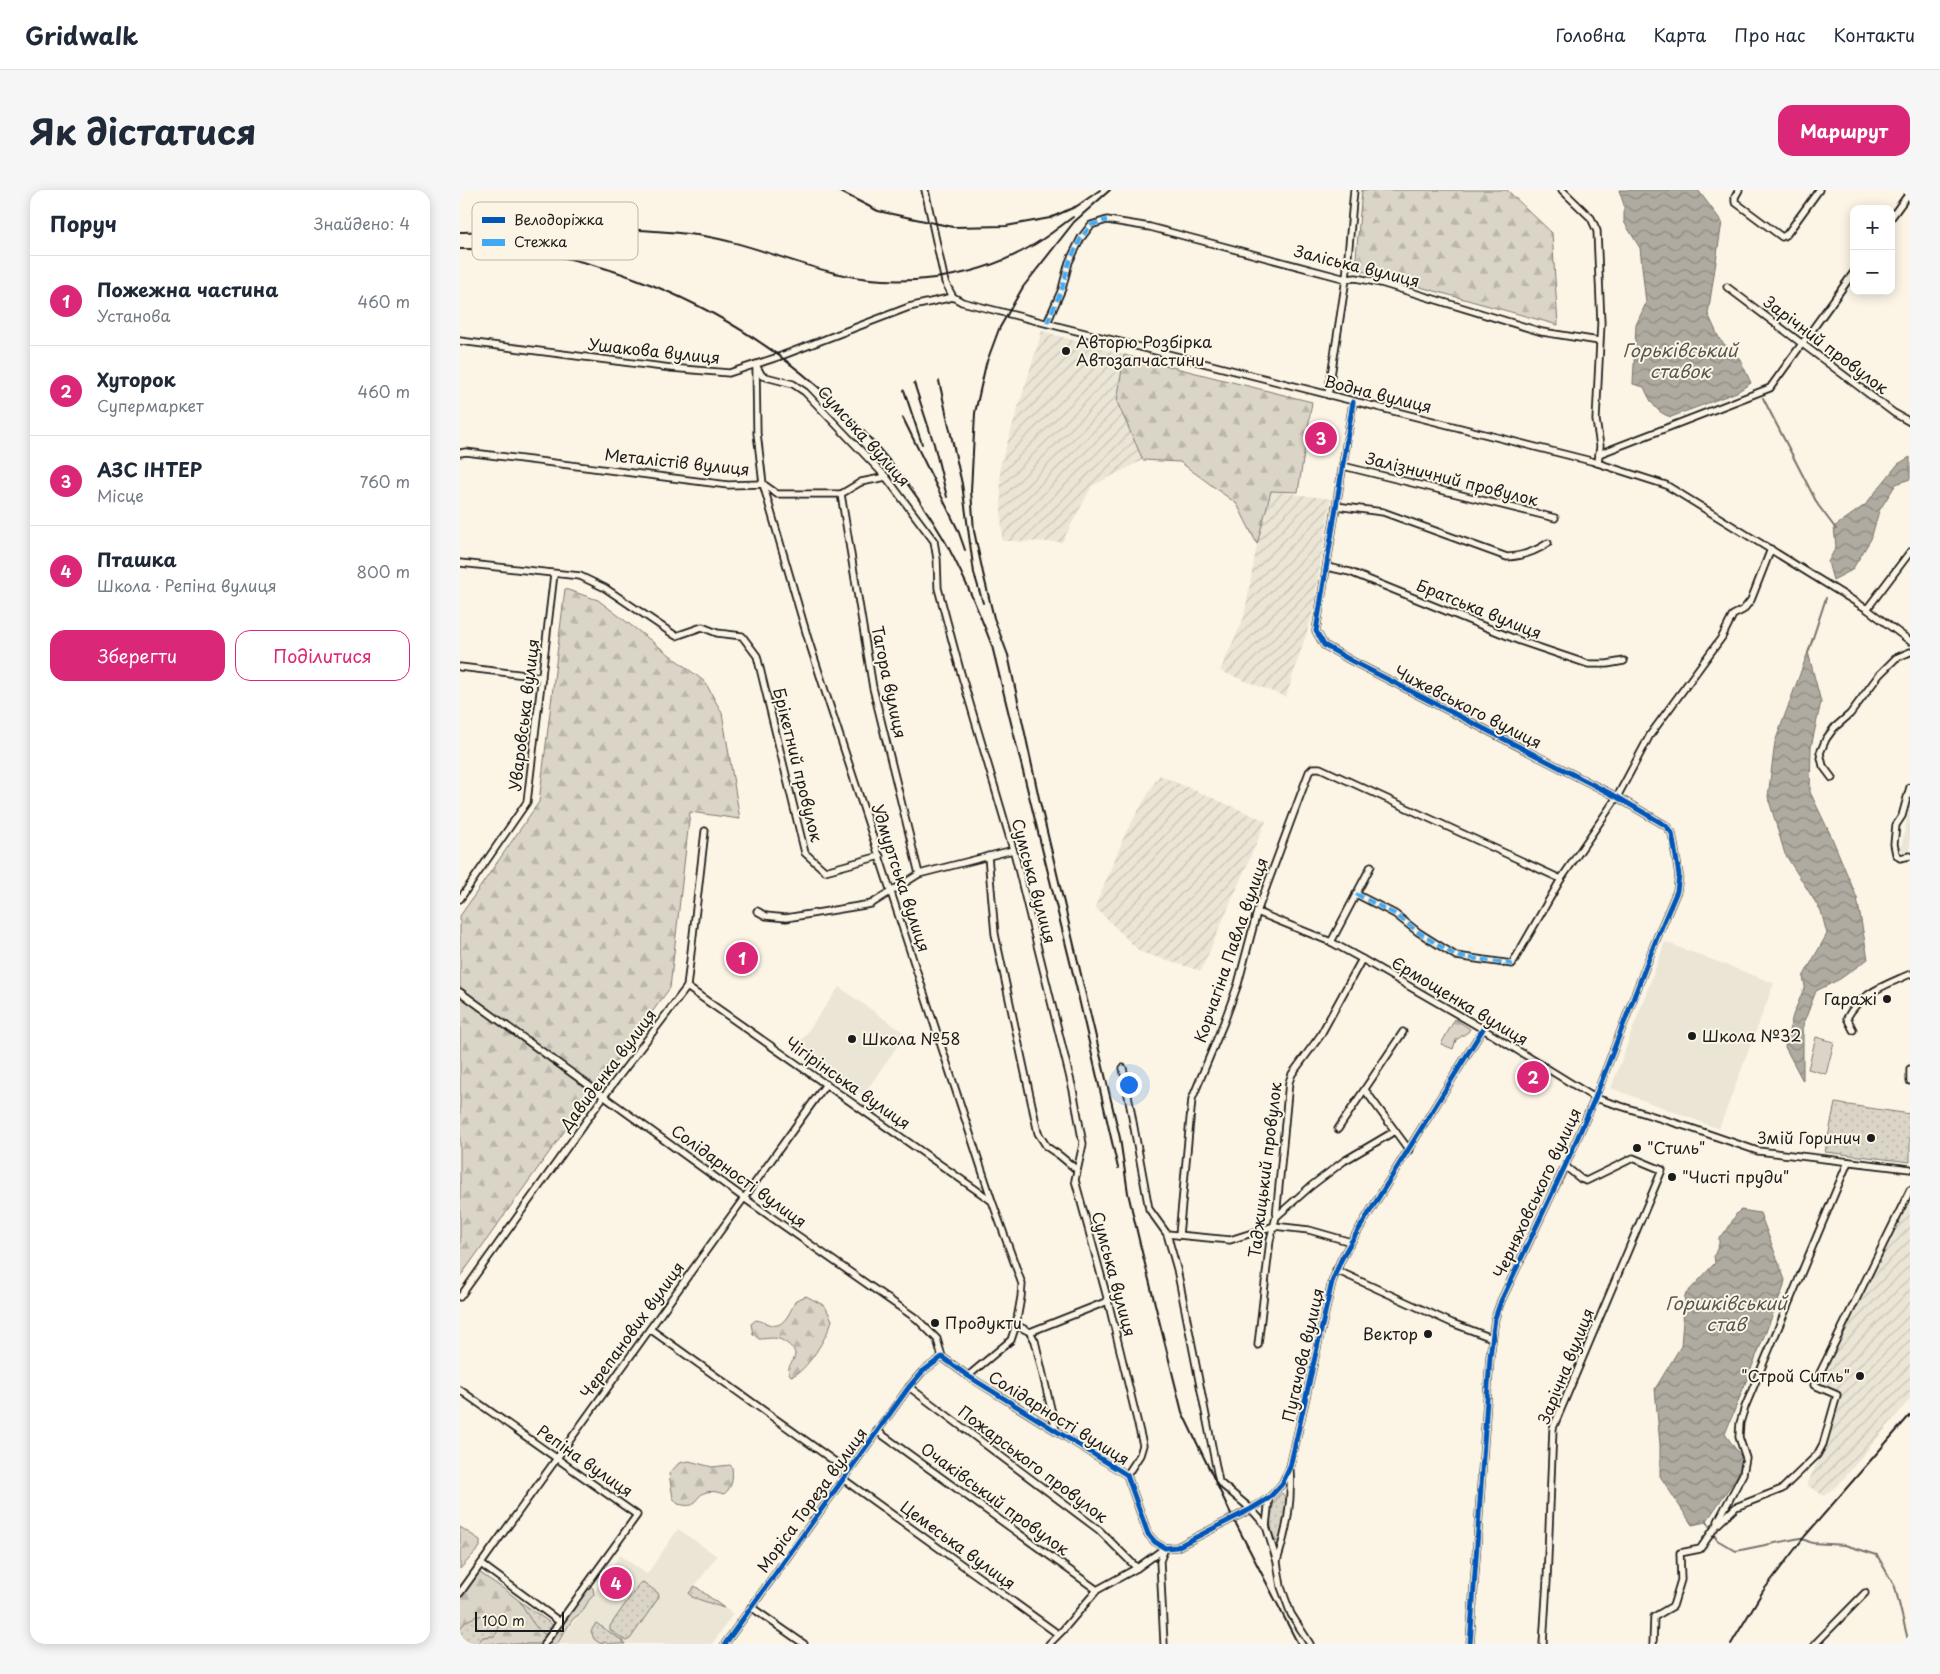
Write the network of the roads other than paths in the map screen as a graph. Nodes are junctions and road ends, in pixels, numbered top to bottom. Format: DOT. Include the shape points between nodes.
graph roads {
  1 [pos="925,190"];
  2 [pos="1354,190"];
  3 [pos="1562,190"];
  4 [pos="1739,190"];
  5 [pos="1820,190"];
  6 [pos="1910,192"];
  7 [pos="1895,213"];
  8 [pos="1346,278"];
  9 [pos="1850,278"];
  10 [pos="1727,287"];
  11 [pos="953,297"];
  12 [pos="1047,323"];
  13 [pos="460,341"];
  14 [pos="1599,341"];
  15 [pos="1802,344"];
  16 [pos="756,365"];
  17 [pos="1328,395"];
  18 [pos="1353,402"];
  19 [pos="1910,422"];
  20 [pos="460,453"];
  21 [pos="1599,454"];
  22 [pos="1598,463"];
  23 [pos="1343,466"];
  24 [pos="886,477"];
  25 [pos="763,484"];
  26 [pos="841,494"];
  27 [pos="1336,506"];
  28 [pos="1555,518"];
  29 [pos="1548,543"];
  30 [pos="1771,548"];
  31 [pos="1910,552"];
  32 [pos="460,563"];
  33 [pos="1327,567"];
  34 [pos="554,574"];
  35 [pos="1867,609"];
  36 [pos="1910,641"];
  37 [pos="1910,652"];
  38 [pos="1624,661"];
  39 [pos="460,667"];
  40 [pos="542,677"];
  41 [pos="1832,778"];
  42 [pos="1910,787"];
  43 [pos="1616,797"];
  44 [pos="704,831"];
  45 [pos="1013,850"];
  46 [pos="880,856"];
  47 [pos="988,856"];
  48 [pos="1910,856"];
  49 [pos="1371,866"];
  50 [pos="919,874"];
  51 [pos="1561,879"];
  52 [pos="892,892"];
  53 [pos="1356,894"];
  54 [pos="460,899"];
  55 [pos="757,911"];
  56 [pos="1257,912"];
  57 [pos="1331,942"];
  58 [pos="1362,959"];
  59 [pos="1910,974"];
  60 [pos="687,987"];
  61 [pos="460,992"];
  62 [pos="1483,1029"];
  63 [pos="1853,1030"];
  64 [pos="1403,1032"];
  65 [pos="1123,1068"];
  66 [pos="1910,1069"];
  67 [pos="1910,1081"];
  68 [pos="826,1084"];
  69 [pos="1366,1090"];
  70 [pos="604,1096"];
  71 [pos="1594,1098"];
  72 [pos="1338,1129"];
  73 [pos="1395,1130"];
  74 [pos="1409,1150"];
  75 [pos="1848,1162"];
  76 [pos="1565,1166"];
  77 [pos="1910,1168"];
  78 [pos="1077,1170"];
  79 [pos="1910,1190"];
  80 [pos="744,1198"];
  81 [pos="992,1200"];
  82 [pos="1276,1216"];
  83 [pos="1274,1226"];
  84 [pos="1167,1234"];
  85 [pos="1179,1235"];
  86 [pos="1351,1242"];
  87 [pos="1336,1270"];
  88 [pos="460,1297"];
  89 [pos="1108,1301"];
  90 [pos="1016,1325"];
  91 [pos="650,1329"];
  92 [pos="1030,1332"];
  93 [pos="1492,1338"];
  94 [pos="1258,1345"];
  95 [pos="942,1358"];
  96 [pos="968,1376"];
  97 [pos="908,1387"];
  98 [pos="460,1390"];
  99 [pos="1056,1430"];
  100 [pos="877,1431"];
  101 [pos="556,1458"];
  102 [pos="1290,1467"];
  103 [pos="848,1471"];
  104 [pos="1127,1475"];
  105 [pos="843,1479"];
  106 [pos="1269,1498"];
  107 [pos="1251,1509"];
  108 [pos="1266,1526"];
  109 [pos="1716,1526"];
  110 [pos="1165,1548"];
  111 [pos="1277,1562"];
  112 [pos="481,1564"];
  113 [pos="1137,1568"];
  114 [pos="1097,1590"];
  115 [pos="1864,1593"];
  116 [pos="460,1594"];
  117 [pos="751,1607"];
  118 [pos="560,1622"];
  119 [pos="1058,1634"];
  120 [pos="544,1644"];
  121 [pos="726,1644"];
  122 [pos="804,1644"];
  123 [pos="1048,1644"];
  124 [pos="1164,1644"];
  125 [pos="1310,1644"];
  126 [pos="1470,1644"];
  127 [pos="1543,1644"];
  128 [pos="1653,1644"];
  129 [pos="1815,1644"];
  1 -- 11 [label="street" via="945,282"];
  2 -- 8 [label="street"];
  3 -- 14 [label="street" via="1592,218 1596,231"];
  4 -- 5 [label="street" via="1735,202 1782,237"];
  6 -- 7 [label="street"];
  8 -- 12 [label="street, Заліська вулиця" via="1150,227 1107,220 1091,224 1081,238"];
  8 -- 14 [label="street, Заліська вулиця" via="1381,283 1542,332"];
  8 -- 17 [label="street"];
  9 -- 15 [label="street"];
  10 -- 15 [label="street, Зарічний провулок"];
  11 -- 12 [label="street, Водна вулиця"];
  11 -- 16 [label="street, Ушакова вулиця" via="909,307"];
  12 -- 17 [label="street, Водна вулиця"];
  13 -- 16 [label="street, Ушакова вулиця" via="710,371 729,372"];
  14 -- 21 [label="street" via="1596,420"];
  15 -- 19 [label="street, Зарічний провулок"];
  15 -- 21 [label="street" via="1770,388"];
  16 -- 24 [label="street, Сумська вулиця" via="762,376 793,384 805,392"];
  16 -- 25 [label="street, Удмуртська вулиця" via="757,433"];
  17 -- 18 [label="street, Водна вулиця"];
  18 -- 22 [label="street, Водна вулиця"];
  18 -- 23 [label="street"];
  20 -- 25 [label="street, Металістів вулиця" via="728,485"];
  21 -- 22 [label="street"];
  22 -- 30 [label="street, Водна вулиця" via="1666,485"];
  23 -- 27 [label="street"];
  23 -- 28 [label="street, Залізничний провулок"];
  24 -- 26 [label="street, Металістів вулиця" via="862,482"];
  24 -- 45 [label="street, Сумська вулиця" via="934,541 938,588"];
  25 -- 26 [label="street, Металістів вулиця" via="777,494"];
  25 -- 46 [label="street, Удмуртська вулиця" via="808,639"];
  26 -- 50 [label="street, Тагора вулиця" via="873,688"];
  27 -- 29 [label="street" via="1383,512 1507,558 1522,556"];
  27 -- 33 [label="street"];
  30 -- 35 [label="street, Водна вулиця"];
  30 -- 43 [label="street" via="1751,600 1743,610 1733,615 1722,638 1650,734"];
  31 -- 35 [label="street"];
  32 -- 34 [label="street"];
  33 -- 38 [label="street, Братська вулиця" via="1350,572 1520,641 1588,664"];
  33 -- 43 [label="street, Чижевського вулиця" via="1316,631 1324,645"];
  34 -- 40 [label="street, Уваровська вулиця"];
  34 -- 46 [label="street, Брiкетний провулок" via="580,576 605,588 676,636 702,627 717,633 742,636 757,656 805,853 825,871"];
  35 -- 36 [label="street, Водна вулиця"];
  37 -- 41 [label="street" via="1896,658 1879,675 1826,740 1820,753 1823,766"];
  39 -- 40 [label="street"];
  40 -- 54 [label="street, Уваровська вулиця" via="527,802"];
  42 -- 48 [label="street" via="1896,826 1894,844 1900,858"];
  43 -- 51 [label="street"];
  43 -- 71 [label="street, Черняховського вулиця" via="1669,828 1679,875 1677,891"];
  44 -- 60 [label="street"];
  45 -- 47 [label="street"];
  45 -- 78 [label="street, Сумська вулиця" via="1073,1090 1083,1144"];
  46 -- 52 [label="street, Удмуртська вулиця"];
  47 -- 50 [label="street"];
  47 -- 78 [label="street" via="995,934 1038,1133 1046,1147"];
  49 -- 53 [label="street"];
  50 -- 52 [label="street"];
  51 -- 53 [label="street" via="1512,964 1456,956 1395,914"];
  51 -- 56 [label="street, Корчагіна Павла вулиця" via="1320,768 1313,768"];
  52 -- 55 [label="street" via="871,904 786,918 766,916"];
  52 -- 81 [label="street, Удмуртська вулиця"];
  53 -- 57 [label="street"];
  56 -- 57 [label="street, Єрмощенка вулиця"];
  56 -- 85 [label="street, Корчагіна Павла вулиця" via="1235,992 1192,1099"];
  57 -- 58 [label="street, Єрмощенка вулиця"];
  58 -- 62 [label="street, Єрмощенка вулиця"];
  58 -- 82 [label="street, Таджицький провулок" via="1320,1036 1289,1082"];
  59 -- 63 [label="street" via="1867,994 1856,1004 1847,1018"];
  60 -- 68 [label="street, Чiгiрiнська вулиця"];
  60 -- 70 [label="street, Давиденка вулиця"];
  61 -- 70 [label="street, Солідарності вулиця"];
  62 -- 71 [label="street, Єрмощенка вулиця"];
  62 -- 74 [label="street, Пугачова вулиця"];
  64 -- 69 [label="street"];
  65 -- 84 [label="street" via="1148,1210"];
  66 -- 67 [label="street"];
  68 -- 80 [label="street, Черепанових вулиця"];
  68 -- 81 [label="street, Чiгiрiнська вулиця"];
  69 -- 72 [label="street"];
  69 -- 73 [label="street"];
  70 -- 80 [label="street, Солідарності вулиця"];
  70 -- 88 [label="street, Давиденка вулиця"];
  71 -- 75 [label="street, Єрмощенка вулиця" via="1758,1151"];
  71 -- 76 [label="street, Черняховського вулиця"];
  73 -- 74 [label="street"];
  73 -- 82 [label="street" via="1344,1161"];
  74 -- 86 [label="street, Пугачова вулиця"];
  75 -- 77 [label="street, Єрмощенка вулиця"];
  75 -- 109 [label="street" via="1745,1407 1739,1437 1746,1458 1743,1474"];
  76 -- 93 [label="street, Черняховського вулиця" via="1501,1301"];
  76 -- 127 [label="street, Зарічна вулиця" via="1586,1181 1634,1158 1662,1170 1553,1428"];
  78 -- 89 [label="street, Сумська вулиця" via="1075,1180"];
  79 -- 109 [label="street" via="1814,1385 1837,1395 1817,1455 1782,1489 1736,1507"];
  80 -- 91 [label="street, Черепанових вулиця"];
  80 -- 95 [label="street, Солідарності вулиця" via="917,1319 937,1339"];
  81 -- 90 [label="street, Удмуртська вулиця" via="1022,1284"];
  82 -- 83 [label="street, Таджицький провулок"];
  83 -- 85 [label="street" via="1230,1240"];
  83 -- 86 [label="street" via="1309,1230"];
  83 -- 94 [label="street, Таджицький провулок"];
  84 -- 85 [label="street"];
  84 -- 107 [label="street" via="1178,1269 1220,1482"];
  86 -- 87 [label="street, Пугачова вулиця"];
  87 -- 93 [label="street"];
  87 -- 102 [label="street, Пугачова вулиця"];
  89 -- 92 [label="street"];
  89 -- 104 [label="street, Сумська вулиця" via="1143,1445"];
  90 -- 92 [label="street"];
  90 -- 96 [label="street, Удмуртська вулиця" via="1011,1340"];
  91 -- 101 [label="street, Черепанових вулиця"];
  91 -- 103 [label="street"];
  92 -- 99 [label="street" via="1035,1341"];
  93 -- 126 [label="street, Черняховського вулиця"];
  95 -- 96 [label="street, Солідарності вулиця"];
  95 -- 97 [label="street, Моріса Тореза вулиця"];
  96 -- 99 [label="street, Солідарності вулиця"];
  97 -- 100 [label="street, Моріса Тореза вулиця"];
  97 -- 113 [label="street, Пожарського провулок" via="1099,1530"];
  98 -- 101 [label="street, Репiна вулиця"];
  99 -- 104 [label="street, Солідарності вулиця"];
  100 -- 103 [label="street, Моріса Тореза вулиця"];
  100 -- 114 [label="street, Очакiвський провулок"];
  101 -- 112 [label="street, Черепанових вулиця"];
  101 -- 118 [label="street, Репiна вулиця" via="637,1515"];
  102 -- 106 [label="street, Пугачова вулиця" via="1282,1484"];
  102 -- 111 [label="street, Пугачова вулиця" via="1291,1497"];
  103 -- 105 [label="street, Моріса Тореза вулиця"];
  104 -- 110 [label="street, Солідарності вулиця" via="1148,1534"];
  105 -- 117 [label="street, Моріса Тореза вулиця"];
  105 -- 119 [label="street, Цемеська вулиця"];
  106 -- 107 [label="street, Пугачова вулиця"];
  106 -- 108 [label="street"];
  107 -- 108 [label="street"];
  107 -- 110 [label="street, Пугачова вулиця" via="1177,1547"];
  108 -- 111 [label="street"];
  109 -- 128 [label="street" via="1700,1549 1680,1553 1682,1580 1673,1606 1654,1617"];
  110 -- 113 [label="street"];
  110 -- 124 [label="street" via="1160,1561"];
  111 -- 125 [label="street" via="1291,1614"];
  112 -- 116 [label="street, Черепанових вулиця"];
  112 -- 118 [label="street"];
  113 -- 114 [label="street"];
  114 -- 119 [label="street"];
  115 -- 129 [label="street"];
  117 -- 121 [label="street, Моріса Тореза вулиця"];
  117 -- 122 [label="street"];
  118 -- 120 [label="street, Репiна вулиця"];
  119 -- 123 [label="street"];
}
